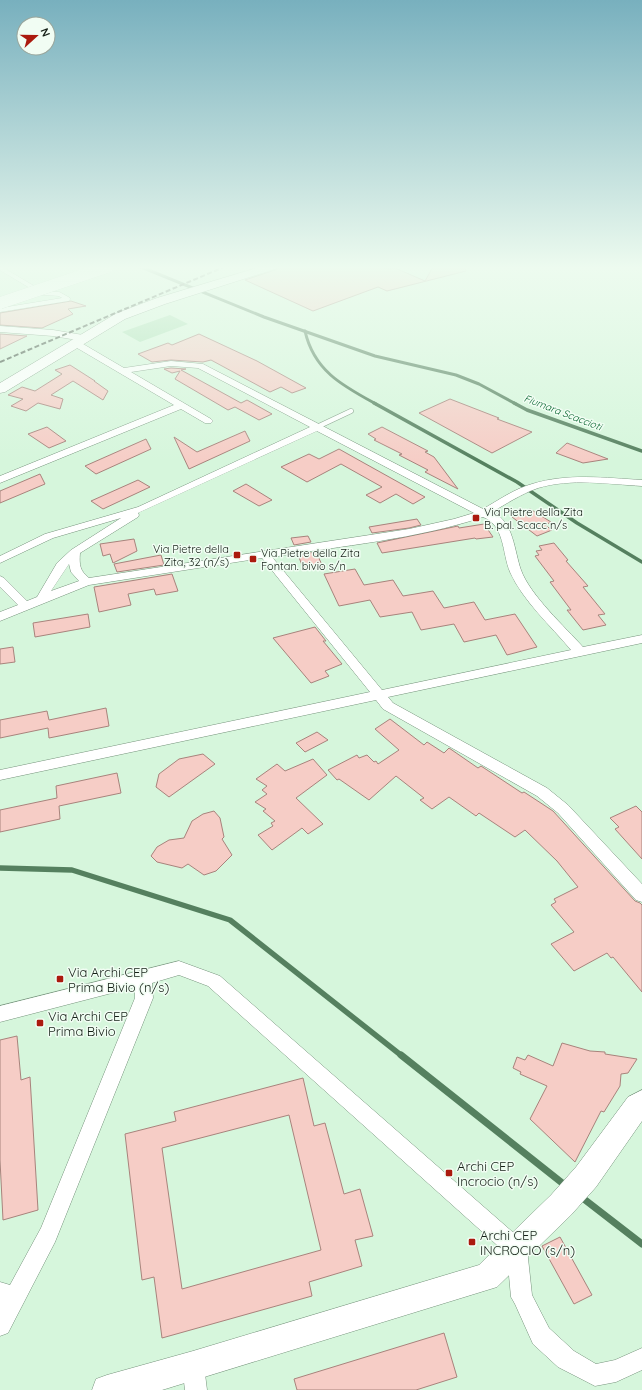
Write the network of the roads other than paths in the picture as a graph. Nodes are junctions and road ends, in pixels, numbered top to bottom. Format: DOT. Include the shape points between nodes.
graph roads {
  1 [pos="38,332"];
  2 [pos="93,332"];
  3 [pos="79,340"];
  4 [pos="124,371"];
  5 [pos="0,389"];
  6 [pos="180,406"];
  7 [pos="351,411"];
  8 [pos="208,420"];
  9 [pos="317,426"];
  10 [pos="0,480"];
  11 [pos="642,483"];
  12 [pos="142,509"];
  13 [pos="483,513"];
  14 [pos="75,552"];
  15 [pos="264,554"];
  16 [pos="0,560"];
  17 [pos="0,580"];
  18 [pos="87,582"];
  19 [pos="41,599"];
  20 [pos="26,606"];
  21 [pos="0,617"];
  22 [pos="642,639"];
  23 [pos="580,652"];
  24 [pos="378,696"];
  25 [pos="0,775"];
  26 [pos="642,895"];
  27 [pos="143,978"];
  28 [pos="0,1014"];
  29 [pos="642,1103"];
  30 [pos="517,1249"];
  31 [pos="8,1295"];
  32 [pos="0,1325"];
  33 [pos="642,1359"];
  34 [pos="194,1378"];
  35 [pos="107,1390"];
  1 -- 3 [label="street"];
  2 -- 3 [label="main road"];
  3 -- 4 [label="street"];
  3 -- 5 [label="main road"];
  4 -- 6 [label="street"];
  4 -- 9 [label="street" via="182,362 200,366"];
  6 -- 8 [label="street"];
  6 -- 10 [label="street"];
  7 -- 9 [label="lane"];
  9 -- 12 [label="street"];
  9 -- 13 [label="street"];
  11 -- 13 [label="street" via="556,481 534,487"];
  12 -- 14 [label="street"];
  12 -- 16 [label="street" via="49,536"];
  13 -- 15 [label="street" via="457,522 409,532"];
  13 -- 23 [label="street" via="494,518 503,527 516,572 531,596"];
  14 -- 18 [label="street" via="73,566 78,575"];
  14 -- 19 [label="street" via="61,566"];
  15 -- 18 [label="street"];
  15 -- 24 [label="street"];
  17 -- 20 [label="street"];
  18 -- 19 [label="street"];
  19 -- 20 [label="street"];
  20 -- 21 [label="street"];
  22 -- 23 [label="street"];
  23 -- 24 [label="street"];
  24 -- 25 [label="street"];
  24 -- 26 [label="street" via="388,706 542,792 563,809"];
  27 -- 28 [label="street"];
  27 -- 30 [label="street" via="179,968 214,981"];
  27 -- 31 [label="street" via="144,998 48,1235"];
  29 -- 30 [label="street" via="637,1106 586,1177"];
  30 -- 33 [label="street" via="522,1297 541,1336 566,1359 595,1374 616,1371"];
  30 -- 34 [label="street" via="486,1278"];
  31 -- 32 [label="street"];
  34 -- 35 [label="street"];
}
